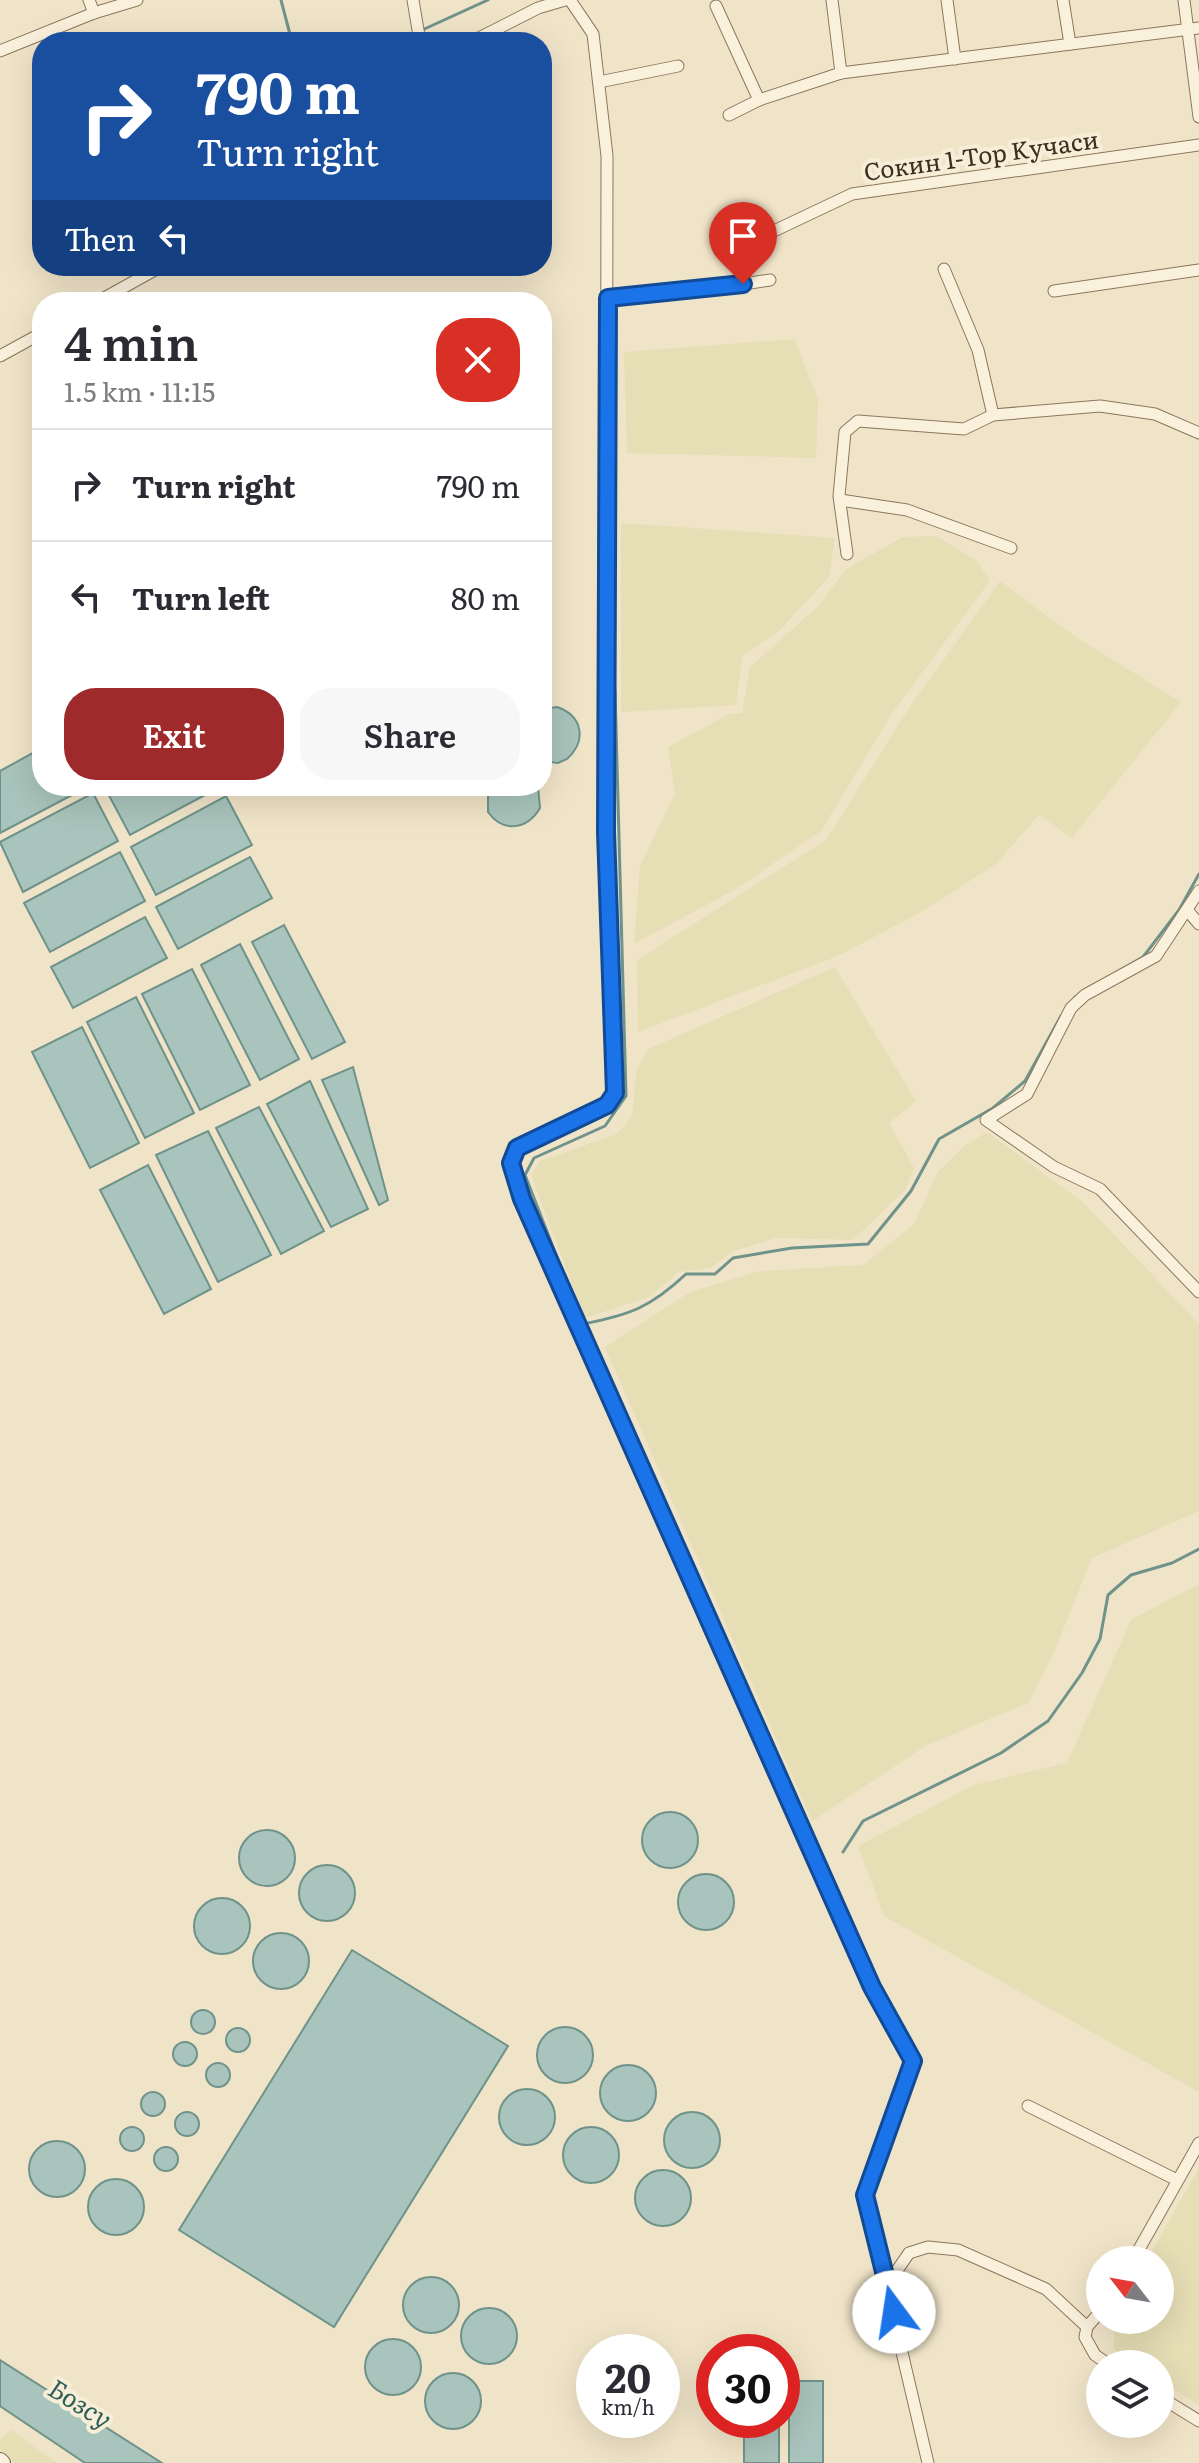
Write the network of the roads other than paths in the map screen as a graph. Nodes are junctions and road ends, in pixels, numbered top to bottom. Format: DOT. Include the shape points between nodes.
graph roads {
  1 [pos="89,0"];
  2 [pos="137,0"];
  3 [pos="413,0"];
  4 [pos="568,0"];
  5 [pos="832,0"];
  6 [pos="947,0"];
  7 [pos="1063,0"];
  8 [pos="1184,0"];
  9 [pos="716,6"];
  10 [pos="94,13"];
  11 [pos="1194,28"];
  12 [pos="47,32"];
  13 [pos="418,32"];
  14 [pos="491,32"];
  15 [pos="32,38"];
  16 [pos="1070,44"];
  17 [pos="0,51"];
  18 [pos="955,59"];
  19 [pos="678,66"];
  20 [pos="841,73"];
  21 [pos="599,82"];
  22 [pos="759,100"];
  23 [pos="729,115"];
  24 [pos="1199,117"];
  25 [pos="1199,145"];
  26 [pos="776,230"];
  27 [pos="944,269"];
  28 [pos="1199,270"];
  29 [pos="144,276"];
  30 [pos="770,280"];
  31 [pos="1054,291"];
  32 [pos="115,292"];
  33 [pos="608,298"];
  34 [pos="32,338"];
  35 [pos="0,356"];
  36 [pos="993,415"];
  37 [pos="1199,433"];
  38 [pos="840,500"];
  39 [pos="1011,548"];
  40 [pos="847,554"];
  41 [pos="1199,891"];
  42 [pos="1188,911"];
  43 [pos="1199,924"];
  44 [pos="1199,1292"];
  45 [pos="1028,2106"];
  46 [pos="1199,2143"];
  47 [pos="1177,2180"];
  48 [pos="1141,2246"];
  49 [pos="887,2285"];
  50 [pos="1086,2326"];
  51 [pos="1174,2406"];
  52 [pos="1199,2421"];
  53 [pos="928,2463"];
  1 -- 10 [label="street"];
  2 -- 10 [label="street"];
  3 -- 13 [label="street"];
  4 -- 14 [label="street" via="538,8"];
  4 -- 21 [label="street" via="593,34"];
  5 -- 20 [label="street"];
  6 -- 18 [label="street"];
  7 -- 16 [label="street"];
  8 -- 11 [label="street"];
  9 -- 22 [label="street"];
  10 -- 12 [label="street"];
  11 -- 16 [label="street"];
  11 -- 24 [label="street"];
  15 -- 17 [label="street"];
  16 -- 18 [label="street"];
  18 -- 20 [label="street"];
  19 -- 21 [label="street"];
  20 -- 22 [label="street"];
  21 -- 33 [label="street" via="607,156"];
  22 -- 23 [label="street"];
  25 -- 26 [label="street, Сокин 1-Тор Kучаси" via="852,194"];
  27 -- 36 [label="street" via="978,350"];
  28 -- 31 [label="street"];
  29 -- 32 [label="street"];
  30 -- 33 [label="street"];
  33 -- 49 [label="street" via="606,832 615,1093 607,1105 517,1148 511,1163 522,1199 872,1987 913,2061 865,2186 867,2214"];
  34 -- 35 [label="street"];
  36 -- 37 [label="street" via="1100,406 1155,414"];
  36 -- 38 [label="street" via="964,429 858,421 845,432"];
  38 -- 39 [label="street" via="907,510"];
  38 -- 40 [label="street"];
  41 -- 42 [label="street"];
  42 -- 43 [label="street"];
  42 -- 44 [label="street" via="1156,956 1071,1008 1027,1094 986,1120 1054,1167 1100,1189"];
  45 -- 47 [label="street"];
  46 -- 47 [label="street"];
  47 -- 48 [label="street"];
  49 -- 50 [label="street" via="909,2253 928,2247 958,2250 1046,2289"];
  49 -- 53 [label="street"];
  51 -- 52 [label="street"];
}
